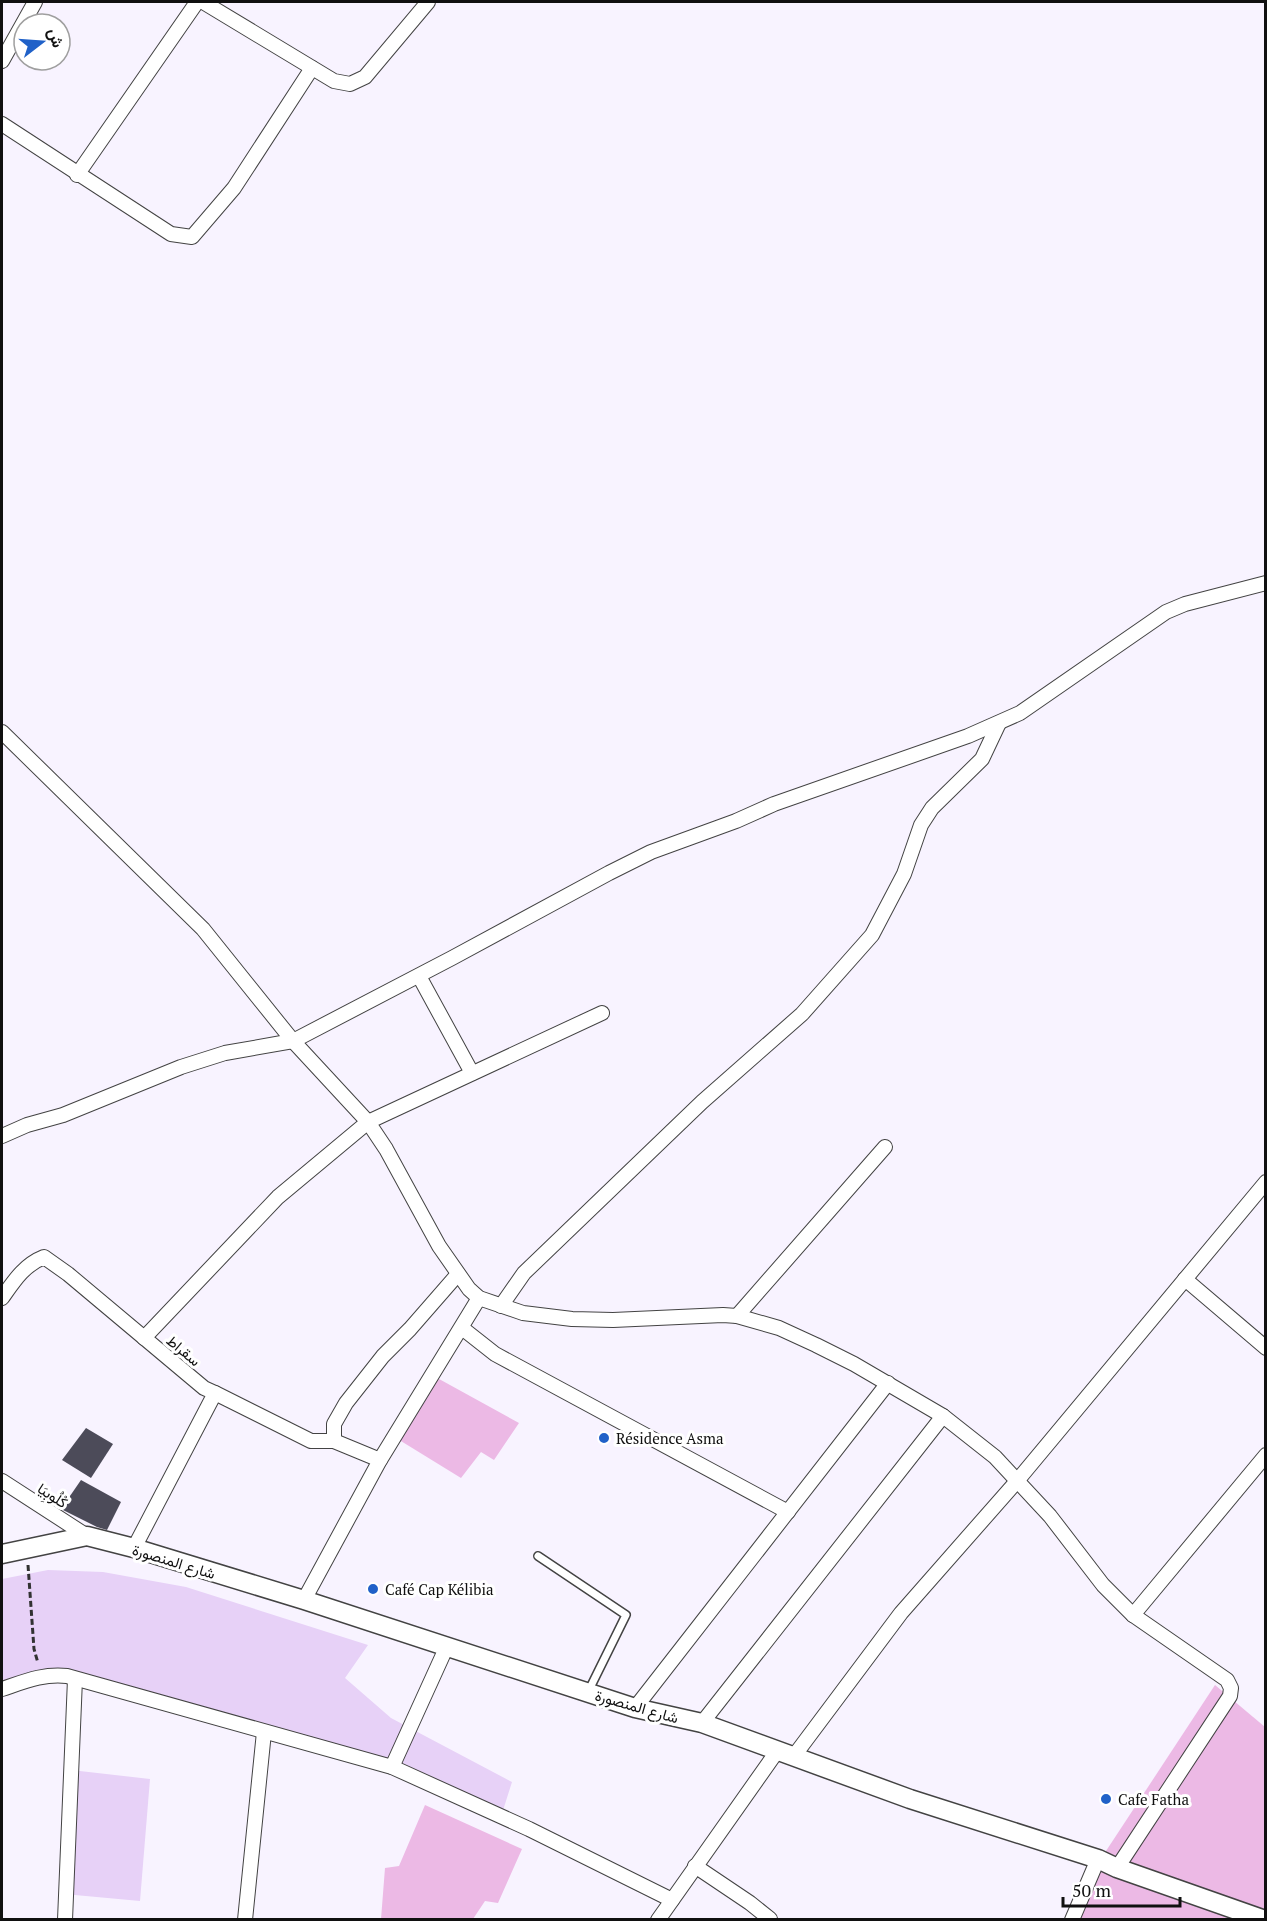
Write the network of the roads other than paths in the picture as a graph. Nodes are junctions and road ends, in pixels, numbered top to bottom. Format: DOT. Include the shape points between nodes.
graph roads {
  1 [pos="35,2"];
  2 [pos="196,2"];
  3 [pos="203,2"];
  4 [pos="428,2"];
  5 [pos="2,60"];
  6 [pos="312,68"];
  7 [pos="2,124"];
  8 [pos="77,175"];
  9 [pos="1266,583"];
  10 [pos="999,723"];
  11 [pos="2,732"];
  12 [pos="418,976"];
  13 [pos="602,1012"];
  14 [pos="293,1041"];
  15 [pos="472,1073"];
  16 [pos="368,1122"];
  17 [pos="2,1137"];
  18 [pos="885,1147"];
  19 [pos="1266,1182"];
  20 [pos="458,1274"];
  21 [pos="1185,1279"];
  22 [pos="2,1298"];
  23 [pos="479,1298"];
  24 [pos="501,1306"];
  25 [pos="737,1316"];
  26 [pos="462,1328"];
  27 [pos="144,1338"];
  28 [pos="1266,1348"];
  29 [pos="888,1383"];
  30 [pos="216,1394"];
  31 [pos="943,1416"];
  32 [pos="334,1441"];
  33 [pos="1266,1455"];
  34 [pos="380,1460"];
  35 [pos="2,1481"];
  36 [pos="1017,1481"];
  37 [pos="788,1512"];
  38 [pos="87,1536"];
  39 [pos="134,1548"];
  40 [pos="2,1554"];
  41 [pos="538,1556"];
  42 [pos="304,1600"];
  43 [pos="1133,1615"];
  44 [pos="447,1646"];
  45 [pos="75,1679"];
  46 [pos="2,1689"];
  47 [pos="588,1692"];
  48 [pos="635,1708"];
  49 [pos="702,1723"];
  50 [pos="264,1732"];
  51 [pos="786,1753"];
  52 [pos="392,1767"];
  53 [pos="1098,1859"];
  54 [pos="695,1866"];
  55 [pos="1117,1868"];
  56 [pos="672,1900"];
  57 [pos="770,1919"];
  58 [pos="64,1920"];
  59 [pos="245,1920"];
  60 [pos="658,1920"];
  61 [pos="1072,1920"];
  62 [pos="1265,1920"];
  1 -- 5 [label="street"];
  2 -- 8 [label="street"];
  3 -- 6 [label="street"];
  4 -- 6 [label="street" via="365,77 350,84 334,81"];
  6 -- 8 [label="street" via="234,188 192,237 171,234"];
  7 -- 8 [label="street"];
  9 -- 10 [label="street" via="1166,612 1020,714"];
  10 -- 12 [label="street" via="651,852"];
  10 -- 24 [label="street" via="982,759 932,808 921,825 904,874 872,935 802,1014 702,1102 524,1273"];
  11 -- 14 [label="street" via="203,929"];
  12 -- 14 [label="street"];
  12 -- 15 [label="street"];
  13 -- 15 [label="street"];
  14 -- 16 [label="street"];
  14 -- 17 [label="street" via="225,1053 181,1067"];
  15 -- 16 [label="street"];
  16 -- 20 [label="street"];
  16 -- 27 [label="street" via="278,1197"];
  18 -- 25 [label="street"];
  19 -- 21 [label="street"];
  20 -- 23 [label="street"];
  20 -- 32 [label="street" via="345,1403 334,1424"];
  21 -- 28 [label="street"];
  21 -- 36 [label="street"];
  22 -- 27 [label="street, سقراط" via="21,1271 44,1257"];
  23 -- 24 [label="street"];
  23 -- 26 [label="street"];
  24 -- 25 [label="street" via="572,1319"];
  25 -- 29 [label="street" via="779,1328"];
  26 -- 34 [label="street"];
  26 -- 37 [label="street" via="495,1353"];
  27 -- 30 [label="street, سقراط"];
  29 -- 31 [label="street"];
  29 -- 37 [label="street"];
  30 -- 32 [label="street, سقراط" via="311,1442"];
  30 -- 39 [label="street"];
  31 -- 36 [label="street" via="995,1457"];
  31 -- 49 [label="street"];
  32 -- 34 [label="street, سقراط"];
  33 -- 43 [label="street"];
  34 -- 42 [label="street"];
  35 -- 38 [label="street, كْلُوبِيَا"];
  36 -- 43 [label="street" via="1050,1516 1103,1586"];
  36 -- 51 [label="street"];
  37 -- 48 [label="street"];
  38 -- 39 [label="street, شارع المنصورة"];
  38 -- 40 [label="street, شارع المنصورة"];
  39 -- 42 [label="street, شارع المنصورة"];
  41 -- 47 [label="lane" via="626,1615"];
  42 -- 44 [label="street, شارع المنصورة"];
  43 -- 55 [label="street" via="1227,1680 1231,1688 1230,1696"];
  44 -- 47 [label="street, شارع المنصورة"];
  44 -- 52 [label="street"];
  45 -- 46 [label="street" via="41,1676"];
  45 -- 50 [label="street"];
  45 -- 58 [label="street"];
  47 -- 48 [label="street, شارع المنصورة"];
  48 -- 49 [label="street, شارع المنصورة"];
  49 -- 51 [label="street, شارع المنصورة"];
  50 -- 52 [label="street"];
  50 -- 59 [label="street"];
  51 -- 53 [label="street, شارع المنصورة" via="910,1800"];
  51 -- 54 [label="street"];
  52 -- 56 [label="street"];
  53 -- 55 [label="street, شارع المنصورة"];
  53 -- 61 [label="street"];
  54 -- 56 [label="street"];
  54 -- 57 [label="street"];
  55 -- 62 [label="street, شارع المنصورة"];
  56 -- 60 [label="street"];
}
